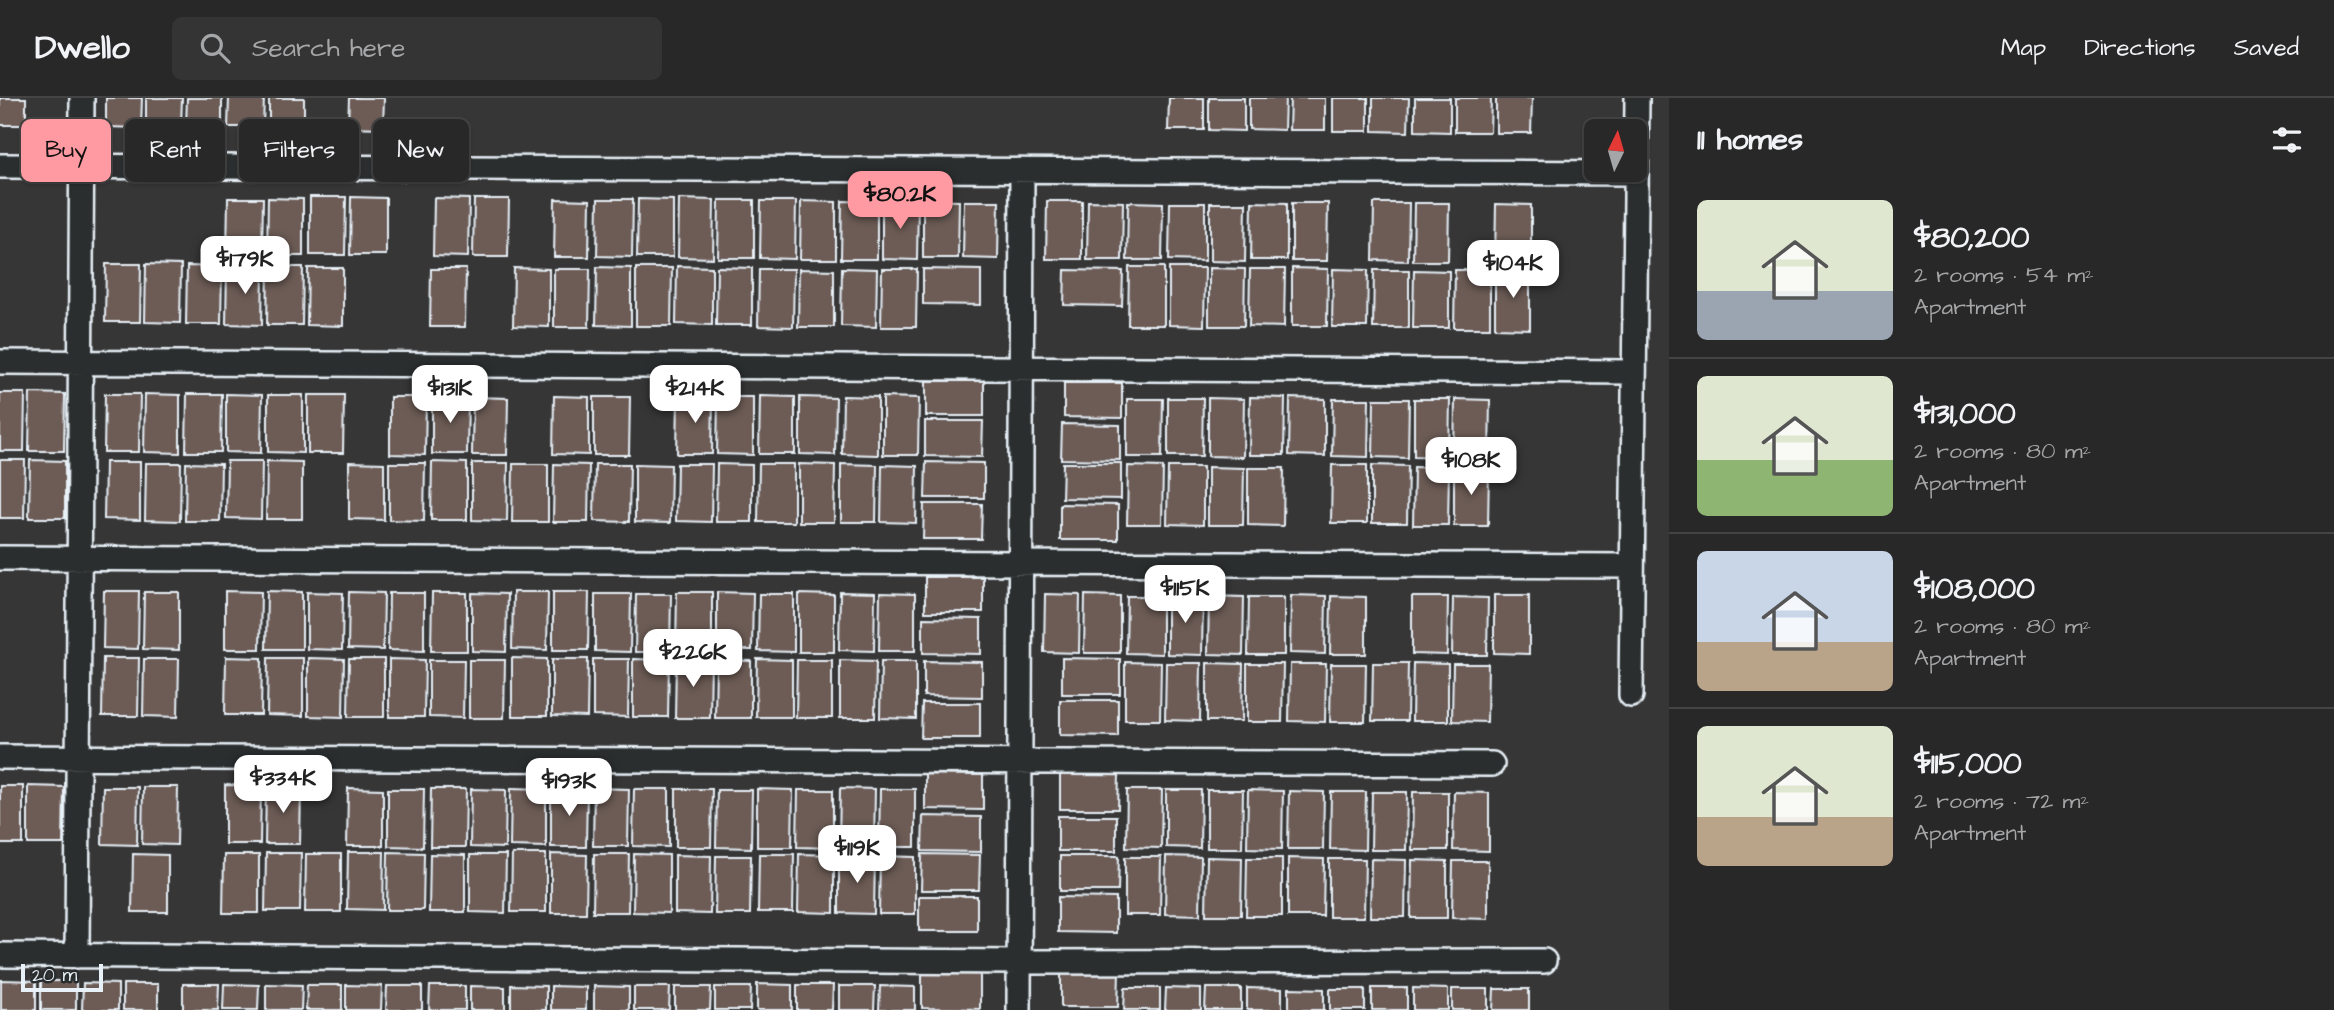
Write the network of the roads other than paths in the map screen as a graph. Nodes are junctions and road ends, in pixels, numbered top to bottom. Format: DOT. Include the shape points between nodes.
graph roads {
  1 [pos="82,98"];
  2 [pos="1637,98"];
  3 [pos="82,119"];
  4 [pos="1637,119"];
  5 [pos="0,166"];
  6 [pos="21,166"];
  7 [pos="111,166"];
  8 [pos="1022,171"];
  9 [pos="1584,173"];
  10 [pos="82,182"];
  11 [pos="1636,182"];
  12 [pos="0,362"];
  13 [pos="81,363"];
  14 [pos="1021,368"];
  15 [pos="1633,372"];
  16 [pos="0,558"];
  17 [pos="80,559"];
  18 [pos="1021,563"];
  19 [pos="1631,566"];
  20 [pos="1630,695"];
  21 [pos="0,757"];
  22 [pos="79,758"];
  23 [pos="1020,762"];
  24 [pos="1492,764"];
  25 [pos="0,955"];
  26 [pos="77,956"];
  27 [pos="1544,961"];
  28 [pos="1019,962"];
  29 [pos="1019,1010"];
  1 -- 3 [label="street"];
  2 -- 4 [label="street"];
  5 -- 6 [label="street"];
  7 -- 8 [label="street"];
  8 -- 9 [label="street"];
  8 -- 14 [label="street"];
  10 -- 13 [label="street"];
  11 -- 15 [label="street"];
  12 -- 13 [label="street"];
  13 -- 14 [label="street"];
  13 -- 17 [label="street"];
  14 -- 15 [label="street"];
  14 -- 18 [label="street"];
  15 -- 19 [label="street"];
  16 -- 17 [label="street"];
  17 -- 18 [label="street"];
  17 -- 22 [label="street"];
  18 -- 19 [label="street"];
  18 -- 23 [label="street"];
  19 -- 20 [label="street"];
  21 -- 22 [label="street"];
  22 -- 23 [label="street"];
  22 -- 26 [label="street"];
  23 -- 24 [label="street"];
  23 -- 28 [label="street"];
  25 -- 26 [label="street"];
  26 -- 28 [label="street"];
  27 -- 28 [label="street"];
  28 -- 29 [label="street"];
}
